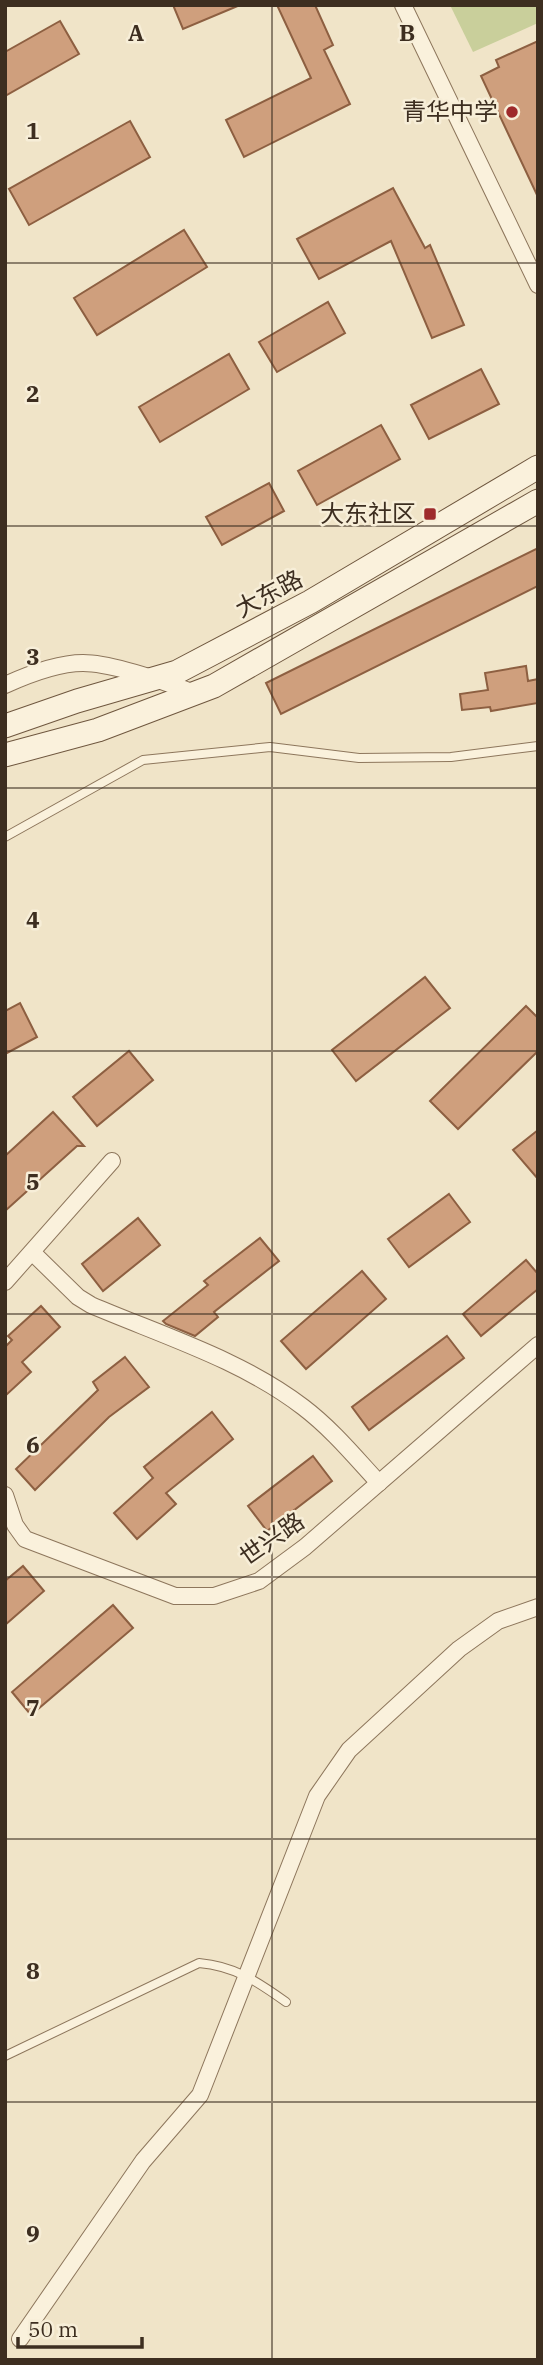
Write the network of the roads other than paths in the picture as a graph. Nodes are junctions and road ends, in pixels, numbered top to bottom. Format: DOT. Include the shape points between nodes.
graph roads {
  1 [pos="403,5"];
  2 [pos="538,285"];
  3 [pos="538,467"];
  4 [pos="538,501"];
  5 [pos="155,678"];
  6 [pos="5,685"];
  7 [pos="197,694"];
  8 [pos="5,726"];
  9 [pos="538,746"];
  10 [pos="5,755"];
  11 [pos="5,837"];
  12 [pos="112,1161"];
  13 [pos="33,1253"];
  14 [pos="5,1282"];
  15 [pos="538,1345"];
  16 [pos="379,1483"];
  17 [pos="5,1495"];
  18 [pos="538,1606"];
  19 [pos="246,1974"];
  20 [pos="286,2002"];
  21 [pos="5,2056"];
  22 [pos="20,2339"];
  1 -- 2 [label="street"];
  3 -- 5 [label="street, 大东路" via="310,602 177,672"];
  4 -- 7 [label="street"];
  5 -- 6 [label="street" via="83,663 24,676"];
  5 -- 7 [label="street"];
  5 -- 8 [label="street, 大东路"];
  7 -- 10 [label="street" via="98,730"];
  9 -- 11 [label="lane" via="451,757 359,758 270,747 143,760"];
  12 -- 13 [label="street"];
  13 -- 14 [label="street"];
  13 -- 16 [label="street" via="91,1305 250,1373 302,1406"];
  15 -- 16 [label="street, 世兴路"];
  16 -- 17 [label="street, 世兴路" via="259,1581 214,1596 175,1596 25,1539"];
  18 -- 19 [label="street" via="498,1621 459,1649 349,1750 317,1796"];
  19 -- 20 [label="lane"];
  19 -- 21 [label="lane" via="199,1963"];
  19 -- 22 [label="street" via="200,2095 143,2161"];
}
